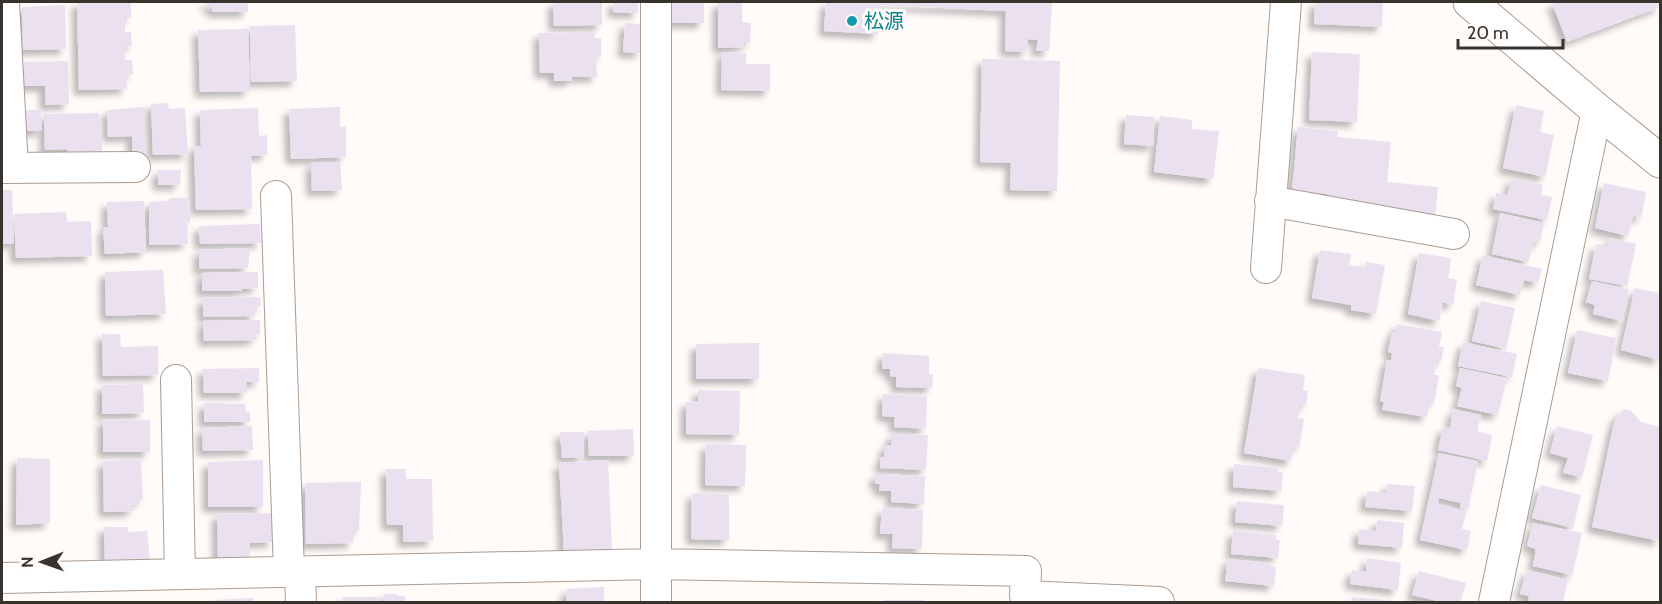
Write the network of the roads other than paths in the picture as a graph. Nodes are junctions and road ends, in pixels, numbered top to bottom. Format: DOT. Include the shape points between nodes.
graph roads {
  1 [pos="4,2"];
  2 [pos="656,2"];
  3 [pos="1286,2"];
  4 [pos="1470,2"];
  5 [pos="1597,110"];
  6 [pos="1660,161"];
  7 [pos="7,168"];
  8 [pos="135,168"];
  9 [pos="276,196"];
  10 [pos="1270,201"];
  11 [pos="1454,234"];
  12 [pos="1266,268"];
  13 [pos="176,380"];
  14 [pos="655,564"];
  15 [pos="295,572"];
  16 [pos="180,574"];
  17 [pos="2,578"];
  18 [pos="301,603"];
  19 [pos="656,603"];
  20 [pos="1159,603"];
  21 [pos="1494,603"];
  1 -- 7 [label="street"];
  2 -- 14 [label="street"];
  3 -- 10 [label="street"];
  4 -- 5 [label="main road"];
  5 -- 6 [label="main road"];
  5 -- 21 [label="street"];
  7 -- 8 [label="street"];
  9 -- 15 [label="street"];
  10 -- 11 [label="street"];
  10 -- 12 [label="street"];
  13 -- 16 [label="street"];
  14 -- 15 [label="street"];
  14 -- 19 [label="street"];
  14 -- 20 [label="street" via="1026,571 1025,596"];
  15 -- 16 [label="street"];
  15 -- 18 [label="street"];
  16 -- 17 [label="street"];
}
